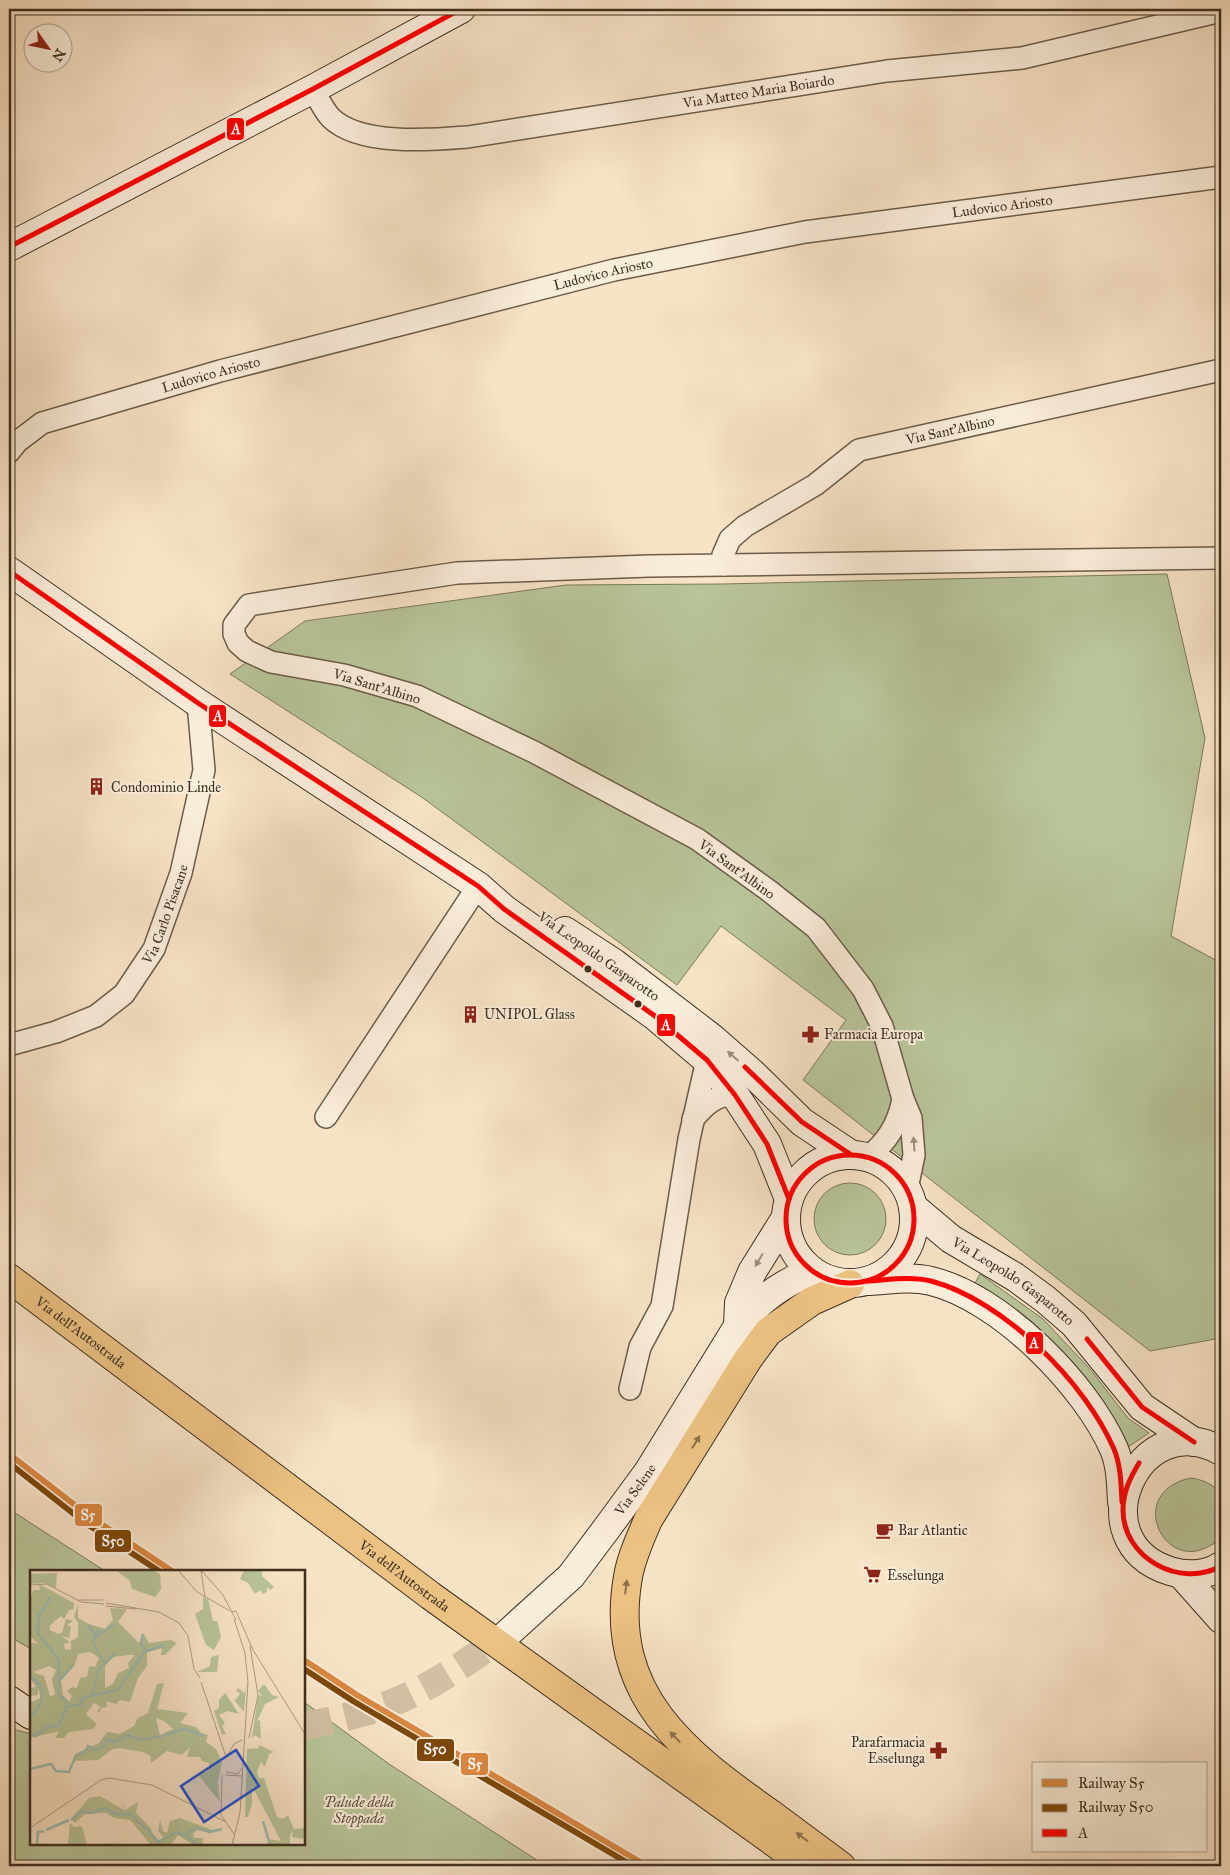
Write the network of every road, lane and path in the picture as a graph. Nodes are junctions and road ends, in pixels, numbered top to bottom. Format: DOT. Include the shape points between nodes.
graph roads {
  1 [pos="461,9"];
  2 [pos="1221,11"];
  3 [pos="312,89"];
  4 [pos="1221,177"];
  5 [pos="9,247"];
  6 [pos="1221,370"];
  7 [pos="9,452"];
  8 [pos="1221,558"];
  9 [pos="724,565"];
  10 [pos="9,567"];
  11 [pos="198,703"];
  12 [pos="478,886"];
  13 [pos="9,1045"];
  14 [pos="707,1060"];
  15 [pos="735,1095"];
  16 [pos="903,1099"];
  17 [pos="326,1117"];
  18 [pos="693,1119"];
  19 [pos="859,1155"];
  20 [pos="910,1198"];
  21 [pos="787,1209"];
  22 [pos="812,1271"];
  23 [pos="9,1278"];
  24 [pos="858,1282"];
  25 [pos="738,1326"];
  26 [pos="630,1389"];
  27 [pos="1194,1442"];
  28 [pos="1221,1451"];
  29 [pos="1122,1502"];
  30 [pos="1221,1566"];
  31 [pos="1181,1574"];
  32 [pos="1221,1619"];
  33 [pos="507,1634"];
  34 [pos="807,1866"];
  35 [pos="841,1866"];
  1 -- 3 [label="main road"];
  2 -- 3 [label="street, Via Matteo Maria Boiardo" via="1022,58 887,71 460,138 425,140 346,130 330,118"];
  3 -- 5 [label="main road"];
  4 -- 7 [label="street, Ludovico Ariosto" via="805,232 614,270 220,371 42,423"];
  6 -- 9 [label="street, Via Sant'Albino" via="859,450 815,485 744,526 730,539"];
  8 -- 9 [label="street, Via Sant'Albino"];
  9 -- 16 [label="street, Via Sant'Albino" via="457,573 249,605 234,625 234,634 247,651 271,662 344,675 417,696 534,752 697,839 816,928 863,989 882,1026"];
  10 -- 11 [label="main road, Via Leopoldo Gasparotto"];
  11 -- 12 [label="main road, Via Leopoldo Gasparotto"];
  11 -- 13 [label="street, Via Carlo Pisacane" via="204,770 182,873 154,948 124,994 96,1016 56,1032"];
  12 -- 14 [label="main road, Via Leopoldo Gasparotto" via="504,909 668,1026"];
  12 -- 17 [label="street"];
  19 -- 12 [label="main road, Via Leopoldo Gasparotto, one-way" via="802,1122 732,1054 614,963 512,898"];
  14 -- 15 [label="main road, Via Leopoldo Gasparotto"];
  14 -- 18 [label="street"];
  15 -- 18 [label="street" via="713,1100"];
  15 -- 21 [label="main road, Via Leopoldo Gasparotto" via="767,1144"];
  16 -- 19 [label="street" via="886,1141"];
  20 -- 16 [label="street, Via Sant'Albino, one-way" via="914,1147 911,1118"];
  18 -- 26 [label="street" via="662,1306 640,1347"];
  19 -- 20 [label="main road, Via Leopoldo Gasparotto" via="884,1164 897,1175"];
  19 -- 21 [label="main road" via="830,1157 812,1166 798,1181"];
  20 -- 24 [label="main road" via="914,1226 909,1245 884,1274"];
  20 -- 27 [label="main road, Via Leopoldo Gasparotto" via="951,1239 1045,1299 1074,1324 1142,1407"];
  21 -- 22 [label="main road, Via Leopoldo Gasparotto" via="788,1239 798,1257"];
  21 -- 25 [label="main road, Via Selene, one-way" via="738,1303"];
  22 -- 24 [label="main road, Via Leopoldo Gasparotto" via="830,1280"];
  22 -- 25 [label="main road, Via Selene" via="767,1295"];
  23 -- 34 [label="highway, Via dell'Autostrada" via="432,1596"];
  24 -- 29 [label="main road, Via Leopoldo Gasparotto" via="930,1281 979,1303 1014,1326 1048,1357 1087,1402 1115,1451"];
  35 -- 24 [label="highway, one-way" via="716,1775 669,1731 653,1709 634,1667 625,1634 624,1606 628,1576 648,1520 748,1359 768,1332 789,1316 823,1295"];
  25 -- 33 [label="main road, Via Selene" via="648,1472 607,1528 571,1576"];
  27 -- 28 [label="main road, Via Leopoldo Gasparotto"];
  27 -- 29 [label="main road, Via Leopoldo Gasparotto" via="1173,1443 1138,1464"];
  29 -- 31 [label="main road, Via Leopoldo Gasparotto" via="1131,1541 1144,1558 1156,1566"];
  30 -- 31 [label="main road, Via Leopoldo Gasparotto" via="1200,1574"];
  31 -- 32 [label="main road, Via Leopoldo Gasparotto"];
}
